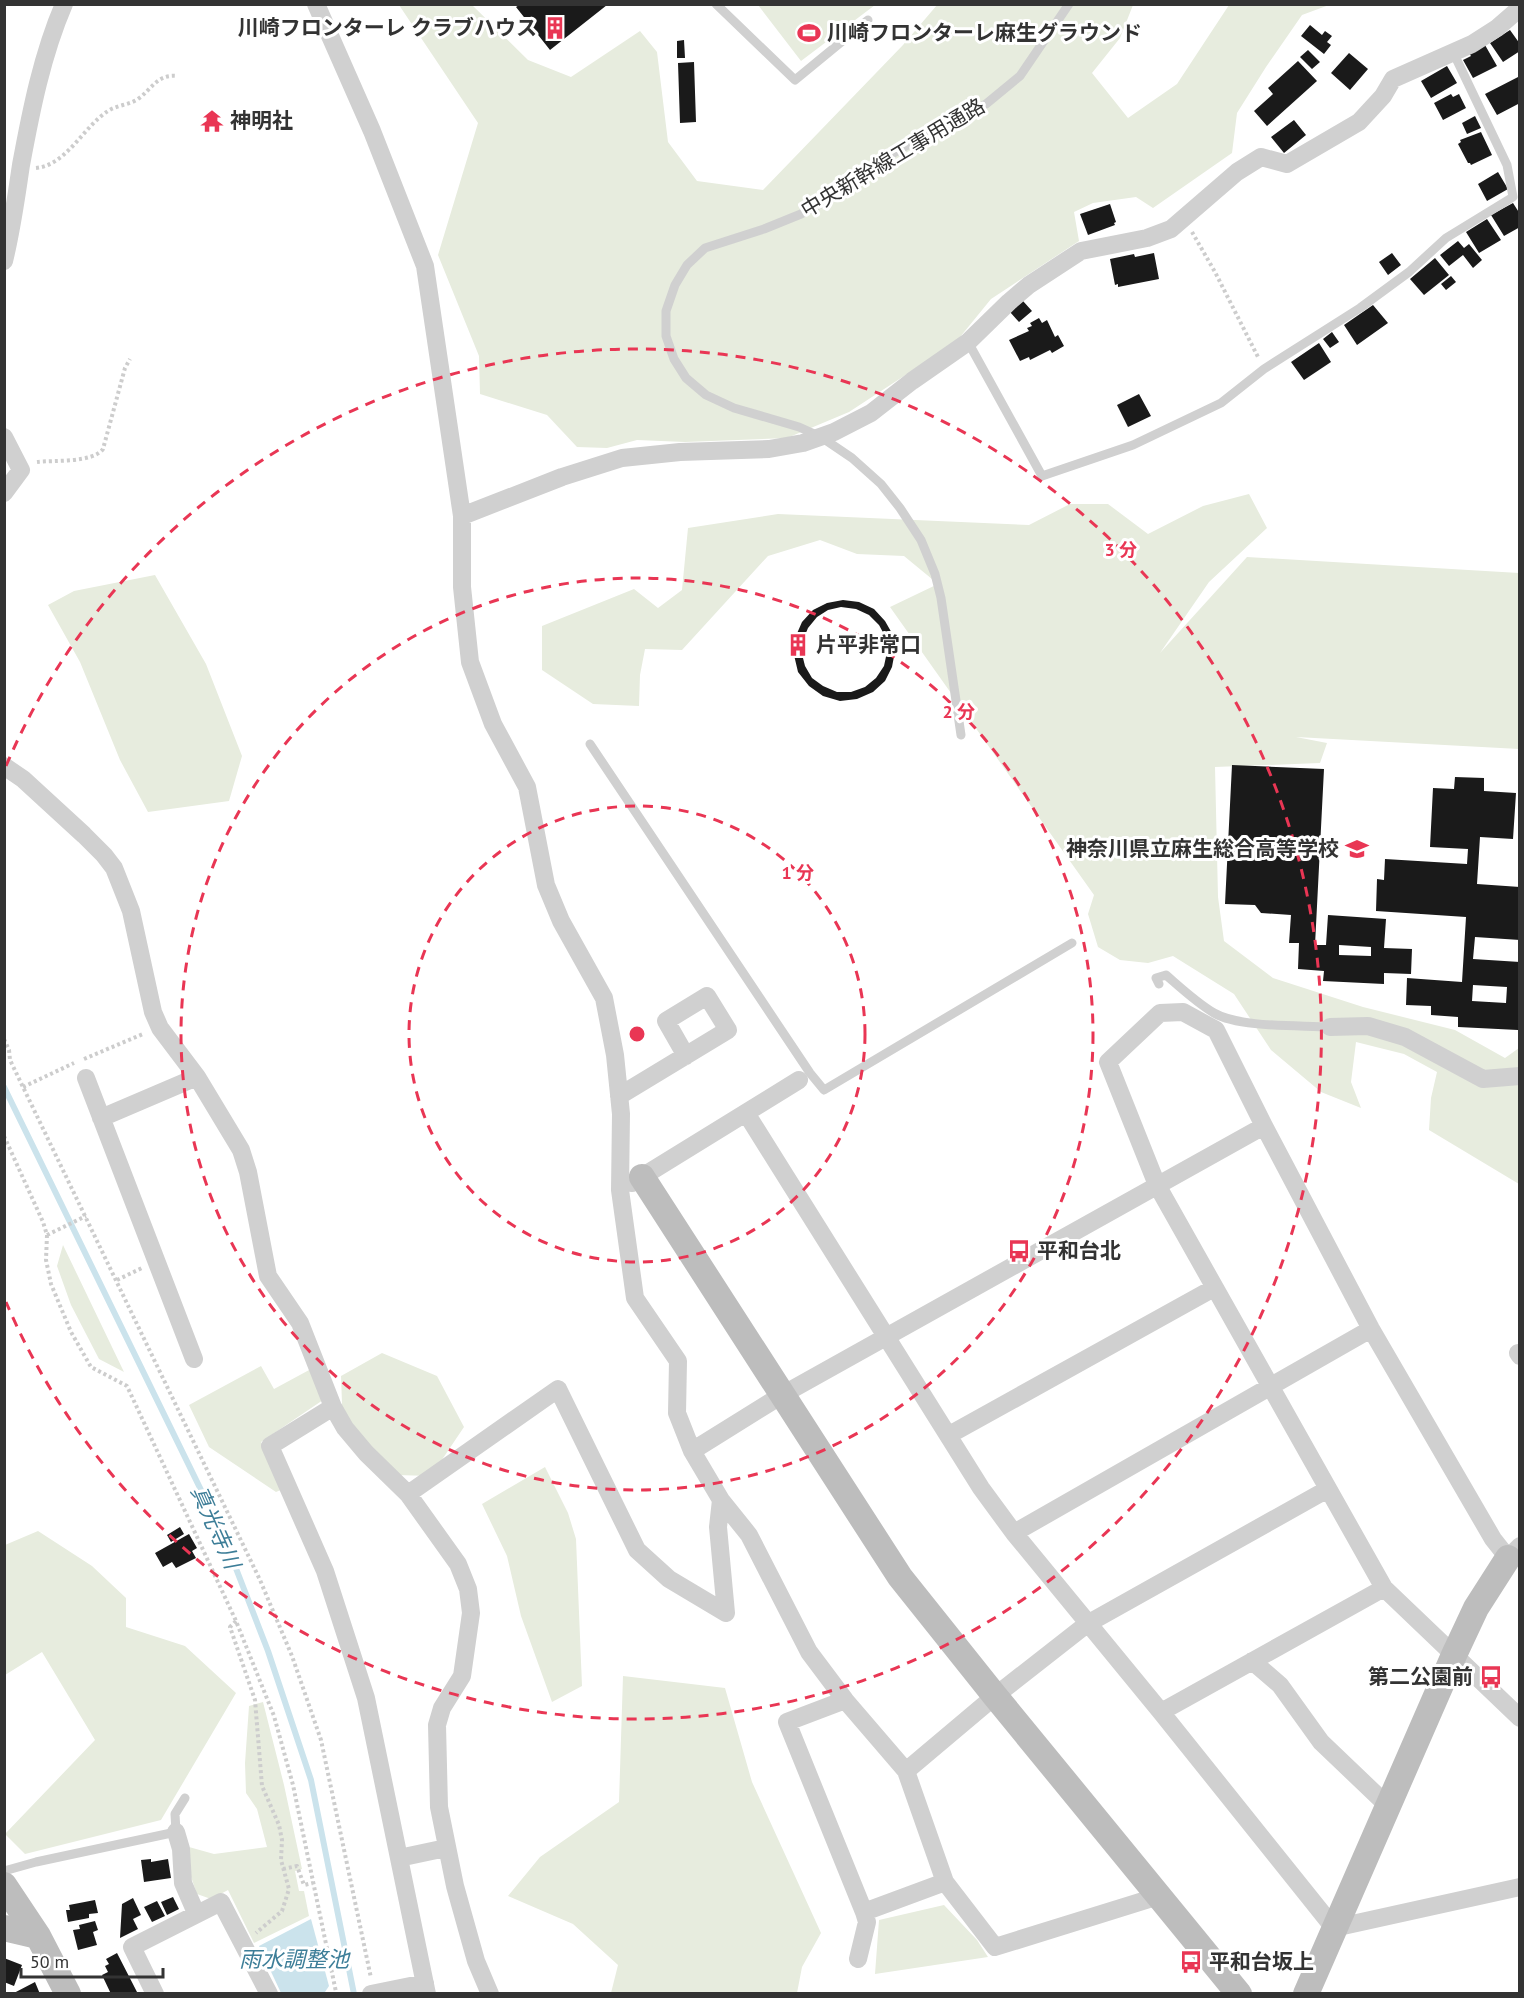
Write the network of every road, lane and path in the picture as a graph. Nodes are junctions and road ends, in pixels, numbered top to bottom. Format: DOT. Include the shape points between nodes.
graph roads {
  1 [pos="64,4"];
  2 [pos="316,4"];
  3 [pos="716,4"];
  4 [pos="1069,4"];
  5 [pos="1520,8"];
  6 [pos="868,20"];
  7 [pos="1454,54"];
  8 [pos="177,76"];
  9 [pos="13,163"];
  10 [pos="1516,197"];
  11 [pos="1184,218"];
  12 [pos="4,261"];
  13 [pos="968,342"];
  14 [pos="130,358"];
  15 [pos="1264,369"];
  16 [pos="4,437"];
  17 [pos="821,437"];
  18 [pos="21,470"];
  19 [pos="4,493"];
  20 [pos="462,516"];
  21 [pos="961,735"];
  22 [pos="591,744"];
  23 [pos="4,765"];
  24 [pos="1072,943"];
  25 [pos="1159,984"];
  26 [pos="1330,1027"];
  27 [pos="153,1030"];
  28 [pos="4,1039"];
  29 [pos="686,1056"];
  30 [pos="805,1076"];
  31 [pos="1520,1076"];
  32 [pos="197,1077"];
  33 [pos="86,1078"];
  34 [pos="23,1087"];
  35 [pos="619,1096"];
  36 [pos="746,1113"];
  37 [pos="101,1118"];
  38 [pos="1264,1126"];
  39 [pos="4,1136"];
  40 [pos="642,1177"];
  41 [pos="1157,1185"];
  42 [pos="620,1190"];
  43 [pos="86,1216"];
  44 [pos="47,1235"];
  45 [pos="156,1262"];
  46 [pos="117,1280"];
  47 [pos="1215,1288"];
  48 [pos="1371,1329"];
  49 [pos="887,1336"];
  50 [pos="194,1359"];
  51 [pos="1271,1388"];
  52 [pos="782,1395"];
  53 [pos="333,1407"];
  54 [pos="949,1435"];
  55 [pos="692,1450"];
  56 [pos="1328,1489"];
  57 [pos="408,1494"];
  58 [pos="721,1500"];
  59 [pos="1014,1533"];
  60 [pos="1514,1552"];
  61 [pos="1384,1588"];
  62 [pos="236,1621"];
  63 [pos="1087,1624"];
  64 [pos="1454,1655"];
  65 [pos="1252,1661"];
  66 [pos="995,1696"];
  67 [pos="845,1700"];
  68 [pos="1161,1712"];
  69 [pos="1520,1718"];
  70 [pos="906,1771"];
  71 [pos="184,1798"];
  72 [pos="1388,1806"];
  73 [pos="176,1832"];
  74 [pos="446,1848"];
  75 [pos="399,1858"];
  76 [pos="283,1869"];
  77 [pos="4,1871"];
  78 [pos="945,1882"];
  79 [pos="313,1883"];
  80 [pos="4,1885"];
  81 [pos="1520,1887"];
  82 [pos="1159,1896"];
  83 [pos="864,1912"];
  84 [pos="196,1913"];
  85 [pos="4,1928"];
  86 [pos="1334,1928"];
  87 [pos="38,1936"];
  88 [pos="251,1937"];
  89 [pos="858,1959"];
  90 [pos="372,1988"];
  91 [pos="426,1988"];
  92 [pos="336,1992"];
  93 [pos="68,1994"];
  94 [pos="155,1994"];
  95 [pos="269,1994"];
  96 [pos="490,1994"];
  97 [pos="1239,1994"];
  98 [pos="1306,1994"];
  1 -- 9 [label="street"];
  2 -- 20 [label="street" via="425,266"];
  3 -- 6 [label="lane" via="795,80"];
  4 -- 17 [label="lane, 中央新幹線工事用通路" via="1020,76 986,104 873,165 835,196 801,214 705,248 687,265 675,285 666,311 666,336 686,378 706,395 734,408"];
  5 -- 7 [label="street" via="1497,28"];
  7 -- 10 [label="lane" via="1507,165"];
  7 -- 11 [label="street" via="1393,79 1359,122 1287,164 1261,157 1237,172"];
  8 -- 9 [label="path" via="158,80 138,99 108,111 56,161 29,169"];
  9 -- 12 [label="street" via="13,226"];
  10 -- 15 [label="lane" via="1446,238 1409,272 1360,308"];
  11 -- 13 [label="street" via="1171,229 1147,238 1081,251 1029,285"];
  11 -- 15 [label="path"];
  13 -- 15 [label="lane" via="1042,476 1133,445 1221,403"];
  13 -- 17 [label="street" via="871,413"];
  14 -- 18 [label="path" via="99,455 29,463"];
  16 -- 18 [label="street"];
  17 -- 20 [label="street" via="769,449 621,458"];
  17 -- 21 [label="lane, 中央新幹線工事用通路" via="881,484 921,540 941,598"];
  18 -- 19 [label="street"];
  20 -- 35 [label="street" via="462,587 470,662 493,724 527,788 546,885 561,921 604,998"];
  22 -- 30 [label="lane"];
  23 -- 32 [label="street" via="84,835 114,868 131,910 153,1012 160,1028"];
  24 -- 30 [label="lane" via="824,1090"];
  25 -- 26 [label="lane" via="1156,978 1166,975 1215,1014 1229,1018 1259,1024"];
  26 -- 31 [label="street" via="1368,1026 1406,1037 1483,1079"];
  27 -- 34 [label="path"];
  28 -- 34 [label="path"];
  29 -- 35 [label="street"];
  30 -- 36 [label="street"];
  32 -- 37 [label="street"];
  32 -- 53 [label="street" via="241,1150 268,1276 300,1323"];
  33 -- 37 [label="street"];
  34 -- 43 [label="path"];
  35 -- 42 [label="street"];
  36 -- 40 [label="street"];
  36 -- 49 [label="street"];
  37 -- 45 [label="street"];
  38 -- 41 [label="street"];
  38 -- 41 [label="street" via="1216,1030 1168,1008 1108,1062"];
  38 -- 48 [label="street"];
  39 -- 44 [label="path"];
  40 -- 42 [label="street"];
  40 -- 52 [label="street"];
  41 -- 47 [label="street"];
  41 -- 49 [label="street"];
  42 -- 55 [label="street" via="635,1298 678,1361 677,1413"];
  43 -- 44 [label="path"];
  43 -- 46 [label="path"];
  44 -- 62 [label="path" via="46,1260 51,1284 71,1332 91,1367 127,1386"];
  45 -- 46 [label="path"];
  45 -- 50 [label="street"];
  46 -- 90 [label="path" via="260,1580 308,1699 332,1788"];
  47 -- 51 [label="street"];
  47 -- 54 [label="street"];
  48 -- 51 [label="street"];
  48 -- 60 [label="street" via="1493,1539"];
  49 -- 52 [label="street"];
  49 -- 54 [label="street"];
  51 -- 56 [label="street"];
  51 -- 59 [label="street"];
  52 -- 55 [label="street"];
  52 -- 66 [label="street" via="900,1577"];
  53 -- 57 [label="street" via="366,1453"];
  53 -- 75 [label="street" via="270,1446 325,1571 366,1698"];
  54 -- 59 [label="street"];
  55 -- 58 [label="street"];
  56 -- 61 [label="street"];
  56 -- 63 [label="street"];
  57 -- 58 [label="street" via="558,1389 637,1550 669,1579 726,1613 718,1527"];
  57 -- 74 [label="street" via="458,1564 468,1589 471,1614 462,1676 442,1708 437,1725 439,1807"];
  58 -- 67 [label="street" via="749,1535 809,1652"];
  59 -- 63 [label="street"];
  60 -- 64 [label="street" via="1476,1608"];
  61 -- 64 [label="street"];
  61 -- 65 [label="street"];
  62 -- 76 [label="path" via="230,1627 255,1700 262,1786 279,1825"];
  62 -- 79 [label="path" via="274,1716"];
  63 -- 66 [label="street"];
  63 -- 68 [label="street"];
  64 -- 69 [label="street"];
  64 -- 72 [label="street"];
  65 -- 68 [label="street"];
  65 -- 72 [label="street" via="1280,1685 1321,1742"];
  66 -- 70 [label="street"];
  66 -- 82 [label="street"];
  67 -- 70 [label="street"];
  67 -- 83 [label="street" via="787,1722"];
  68 -- 86 [label="street"];
  70 -- 78 [label="street"];
  71 -- 73 [label="lane" via="175,1814"];
  72 -- 86 [label="street"];
  73 -- 77 [label="lane"];
  73 -- 84 [label="street" via="183,1883"];
  74 -- 75 [label="street"];
  74 -- 96 [label="street" via="476,1961"];
  75 -- 91 [label="street"];
  76 -- 79 [label="path" via="297,1866 304,1885"];
  76 -- 88 [label="path" via="289,1889 282,1911"];
  78 -- 82 [label="street" via="995,1947"];
  78 -- 83 [label="street"];
  79 -- 92 [label="path"];
  80 -- 87 [label="street"];
  81 -- 86 [label="street"];
  82 -- 97 [label="street"];
  83 -- 89 [label="street" via="867,1922"];
  84 -- 94 [label="street" via="132,1947"];
  84 -- 95 [label="street" via="221,1902"];
  85 -- 87 [label="street"];
  86 -- 98 [label="street"];
  87 -- 93 [label="street"];
  90 -- 91 [label="street"];
}
